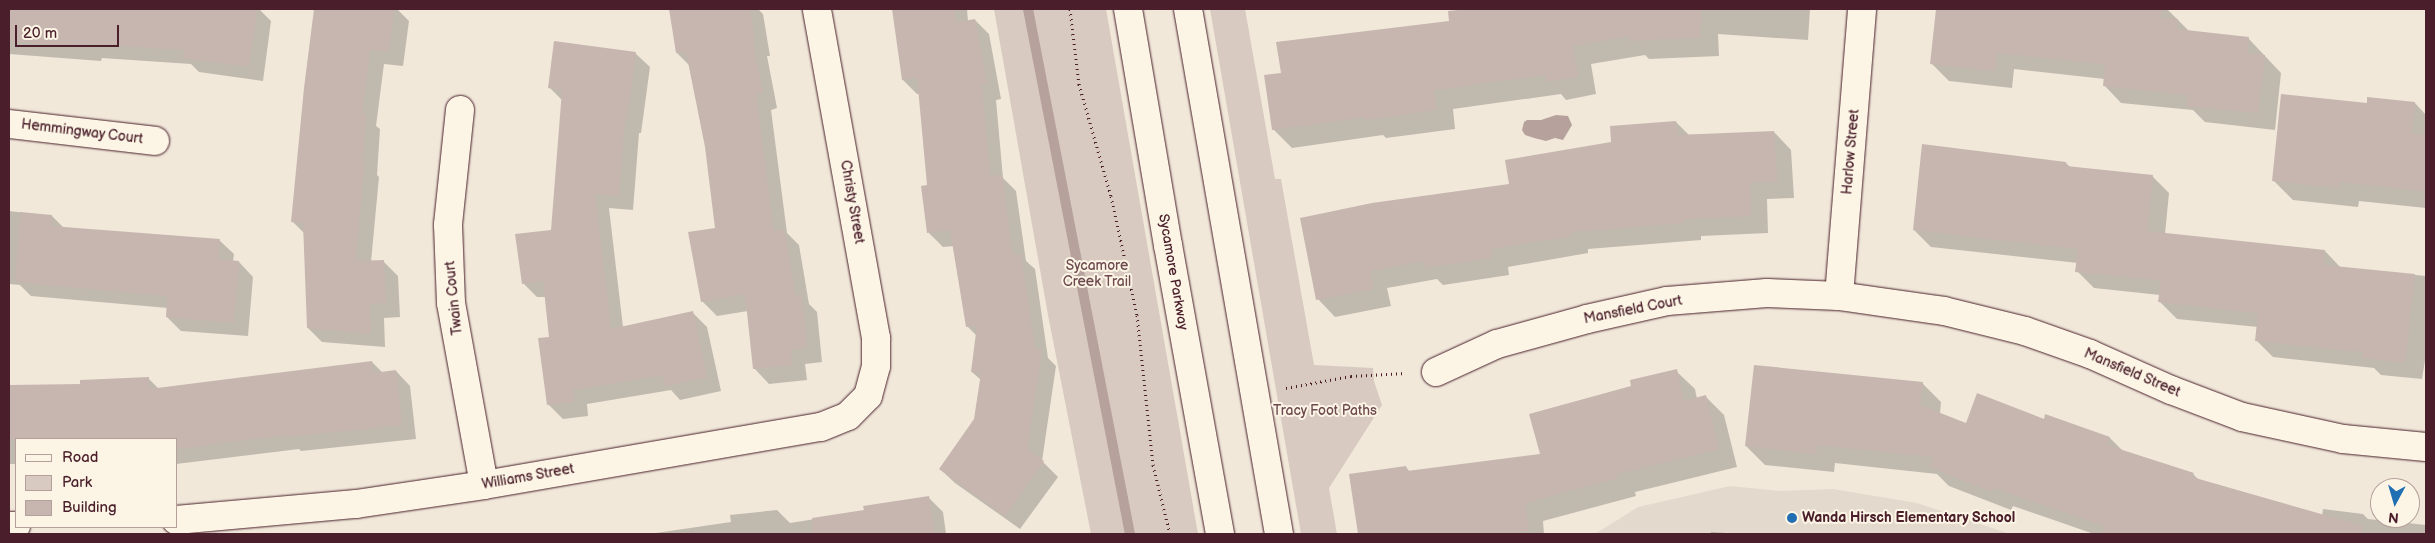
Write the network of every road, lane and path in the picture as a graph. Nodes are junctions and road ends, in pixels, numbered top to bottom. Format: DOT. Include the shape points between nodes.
graph roads {
  1 [pos="817,9"];
  2 [pos="1070,9"];
  3 [pos="1128,9"];
  4 [pos="1188,9"];
  5 [pos="1862,9"];
  6 [pos="460,110"];
  7 [pos="9,124"];
  8 [pos="155,141"];
  9 [pos="1839,296"];
  10 [pos="1436,372"];
  11 [pos="1254,392"];
  12 [pos="868,396"];
  13 [pos="2426,447"];
  14 [pos="484,485"];
  15 [pos="178,520"];
  16 [pos="1170,534"];
  17 [pos="1220,534"];
  18 [pos="1279,534"];
  1 -- 12 [label="street, Christy Street" via="876,338 876,366"];
  2 -- 16 [label="path" via="1079,84 1110,196 1137,315 1153,465"];
  3 -- 17 [label="street, Sycamore Parkway"];
  4 -- 11 [label="street"];
  5 -- 9 [label="street, Harlow Street"];
  6 -- 14 [label="street, Twain Court" via="448,225 451,303"];
  7 -- 8 [label="street, Hemmingway Court"];
  9 -- 10 [label="street, Mansfield Court" via="1767,293 1667,301 1497,344"];
  9 -- 13 [label="street, Mansfield Street" via="1944,311 2025,331 2242,416 2343,439"];
  10 -- 11 [label="path" via="1351,376"];
  11 -- 18 [label="street"];
  12 -- 14 [label="street, Williams Street" via="848,416 821,427"];
  14 -- 15 [label="street, Williams Street" via="356,504"];
}
